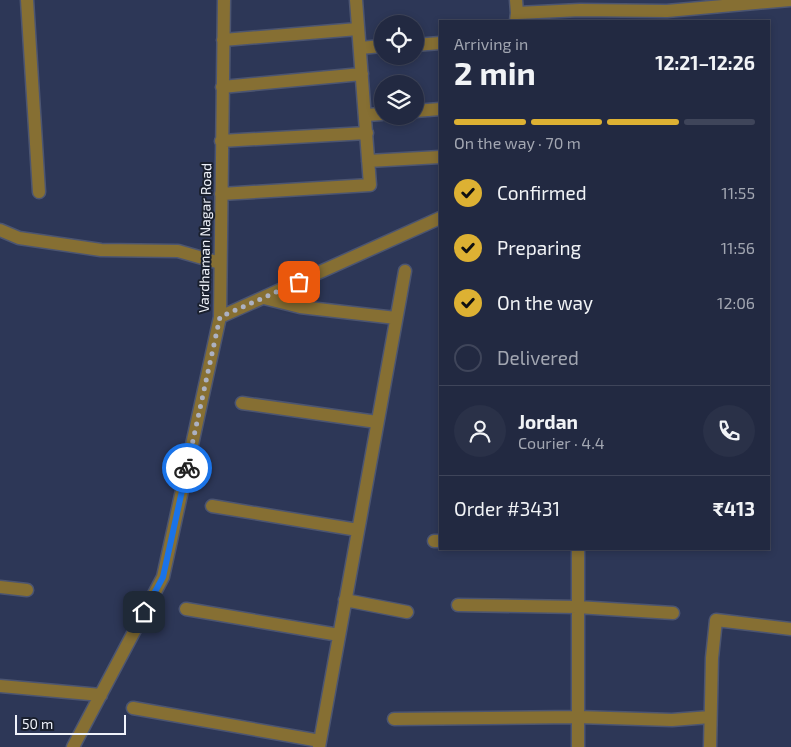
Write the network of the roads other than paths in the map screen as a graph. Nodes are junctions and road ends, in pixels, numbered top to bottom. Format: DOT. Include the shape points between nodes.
graph roads {
  1 [pos="27,0"];
  2 [pos="224,0"];
  3 [pos="356,0"];
  4 [pos="516,0"];
  5 [pos="790,0"];
  6 [pos="667,5"];
  7 [pos="516,17"];
  8 [pos="358,29"];
  9 [pos="223,40"];
  10 [pos="439,43"];
  11 [pos="424,44"];
  12 [pos="374,47"];
  13 [pos="360,48"];
  14 [pos="362,74"];
  15 [pos="222,88"];
  16 [pos="439,109"];
  17 [pos="424,110"];
  18 [pos="374,114"];
  19 [pos="366,115"];
  20 [pos="367,133"];
  21 [pos="221,141"];
  22 [pos="439,157"];
  23 [pos="368,161"];
  24 [pos="39,192"];
  25 [pos="221,194"];
  26 [pos="439,218"];
  27 [pos="0,230"];
  28 [pos="220,263"];
  29 [pos="405,271"];
  30 [pos="264,298"];
  31 [pos="220,317"];
  32 [pos="396,318"];
  33 [pos="242,403"];
  34 [pos="377,422"];
  35 [pos="212,506"];
  36 [pos="358,530"];
  37 [pos="578,550"];
  38 [pos="0,587"];
  39 [pos="27,590"];
  40 [pos="345,600"];
  41 [pos="458,605"];
  42 [pos="577,607"];
  43 [pos="186,609"];
  44 [pos="407,612"];
  45 [pos="673,613"];
  46 [pos="791,629"];
  47 [pos="339,635"];
  48 [pos="0,686"];
  49 [pos="101,695"];
  50 [pos="134,708"];
  51 [pos="578,716"];
  52 [pos="710,717"];
  53 [pos="394,719"];
  54 [pos="319,744"];
  55 [pos="72,747"];
  56 [pos="578,747"];
  57 [pos="710,747"];
  1 -- 24 [label="street"];
  2 -- 9 [label="street, Vardhaman Nagar Road"];
  3 -- 8 [label="street"];
  4 -- 7 [label="street"];
  5 -- 6 [label="street"];
  6 -- 7 [label="street"];
  8 -- 9 [label="street"];
  8 -- 13 [label="street"];
  9 -- 15 [label="street, Vardhaman Nagar Road"];
  10 -- 11 [label="street"];
  12 -- 13 [label="street"];
  13 -- 14 [label="street"];
  14 -- 15 [label="street"];
  14 -- 19 [label="street"];
  15 -- 21 [label="street, Vardhaman Nagar Road"];
  16 -- 17 [label="street"];
  18 -- 19 [label="street"];
  19 -- 20 [label="street"];
  20 -- 21 [label="street"];
  20 -- 23 [label="street"];
  21 -- 25 [label="street, Vardhaman Nagar Road"];
  22 -- 23 [label="street"];
  23 -- 25 [label="street" via="370,185"];
  25 -- 28 [label="street, Vardhaman Nagar Road"];
  26 -- 30 [label="street"];
  27 -- 28 [label="street" via="19,238 101,250 178,251"];
  28 -- 31 [label="street, Vardhaman Nagar Road"];
  29 -- 32 [label="street"];
  30 -- 31 [label="street"];
  30 -- 32 [label="street" via="300,307"];
  31 -- 49 [label="street, Vardhaman Nagar Road" via="163,577"];
  32 -- 34 [label="street"];
  33 -- 34 [label="street"];
  34 -- 36 [label="street"];
  35 -- 36 [label="street"];
  36 -- 40 [label="street"];
  37 -- 42 [label="street"];
  38 -- 39 [label="street"];
  40 -- 44 [label="street"];
  40 -- 47 [label="street"];
  41 -- 42 [label="street"];
  42 -- 45 [label="street"];
  42 -- 51 [label="street"];
  43 -- 47 [label="street"];
  46 -- 52 [label="street" via="716,620"];
  47 -- 54 [label="street"];
  48 -- 49 [label="street"];
  49 -- 55 [label="street, Vardhaman Nagar Road"];
  50 -- 54 [label="street"];
  51 -- 52 [label="street" via="672,720"];
  51 -- 53 [label="street"];
  51 -- 56 [label="street"];
  52 -- 57 [label="street"];
}
